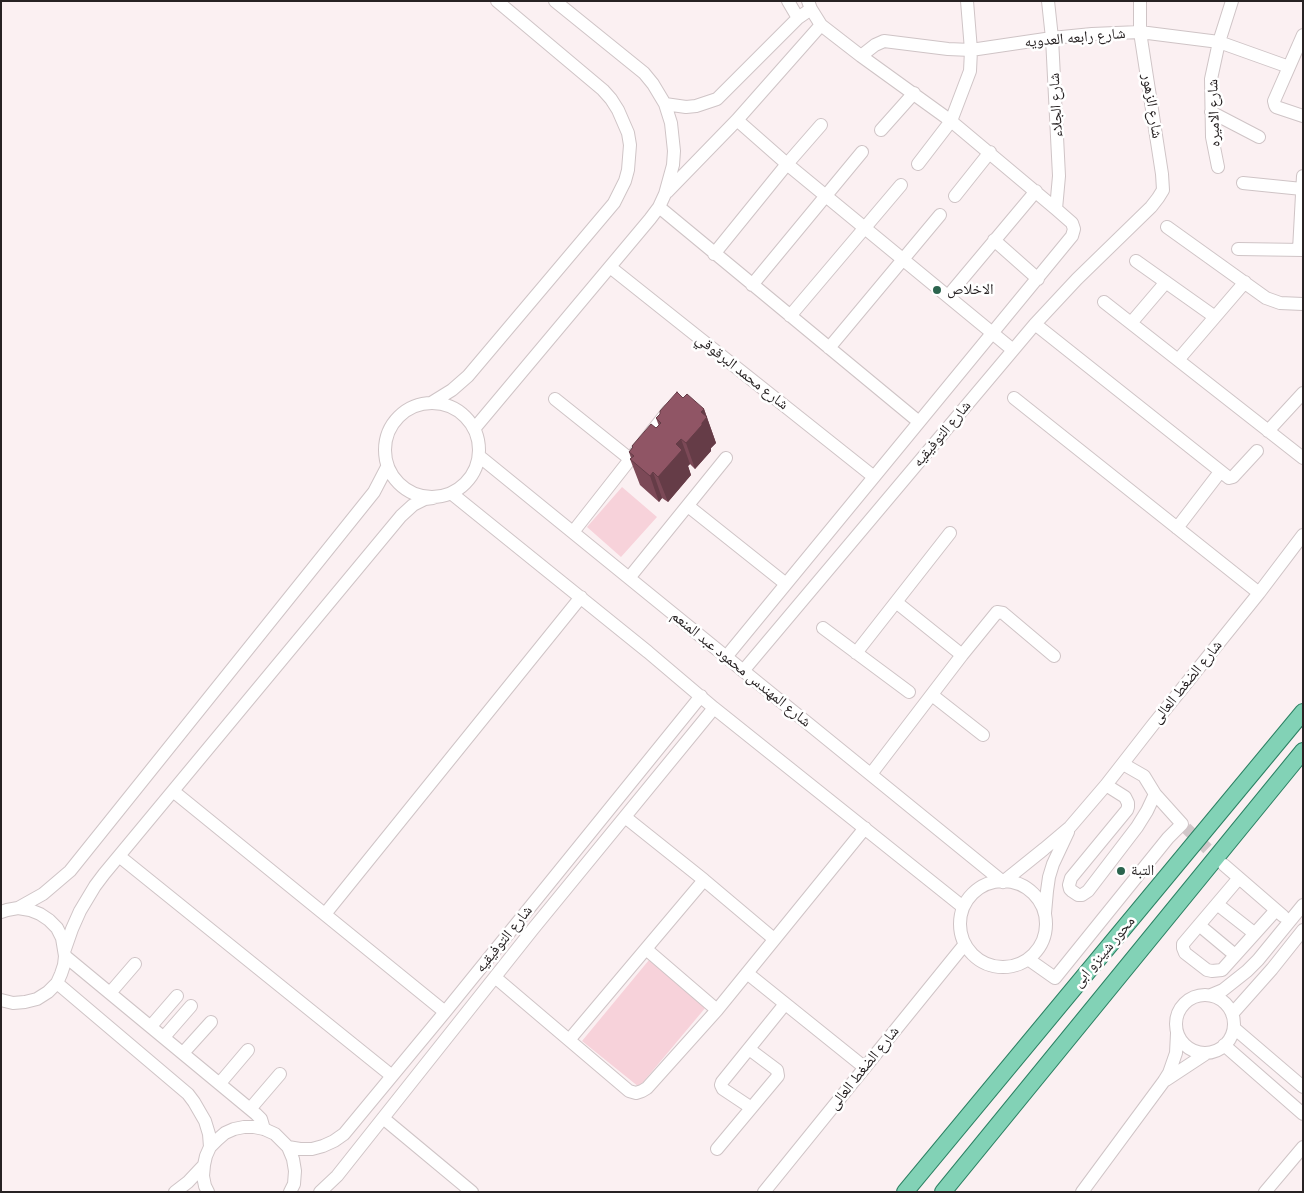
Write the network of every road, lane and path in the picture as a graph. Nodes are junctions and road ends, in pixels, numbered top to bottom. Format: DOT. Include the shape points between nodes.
graph roads {
  1 [pos="498,1"];
  2 [pos="555,1"];
  3 [pos="788,1"];
  4 [pos="967,1"];
  5 [pos="1048,1"];
  6 [pos="1140,1"];
  7 [pos="1232,1"];
  8 [pos="809,5"];
  9 [pos="798,18"];
  10 [pos="821,25"];
  11 [pos="1140,32"];
  12 [pos="1303,35"];
  13 [pos="1052,38"];
  14 [pos="1219,42"];
  15 [pos="971,50"];
  16 [pos="861,56"];
  17 [pos="1289,67"];
  18 [pos="914,93"];
  19 [pos="665,104"];
  20 [pos="1211,112"];
  21 [pos="1303,116"];
  22 [pos="736,120"];
  23 [pos="951,121"];
  24 [pos="821,125"];
  25 [pos="881,130"];
  26 [pos="1259,137"];
  27 [pos="862,152"];
  28 [pos="990,152"];
  29 [pos="787,164"];
  30 [pos="918,164"];
  31 [pos="1218,167"];
  32 [pos="1303,176"];
  33 [pos="1242,183"];
  34 [pos="901,185"];
  35 [pos="1302,189"];
  36 [pos="1036,191"];
  37 [pos="665,194"];
  38 [pos="826,196"];
  39 [pos="955,196"];
  40 [pos="659,207"];
  41 [pos="1152,207"];
  42 [pos="1056,209"];
  43 [pos="1302,209"];
  44 [pos="940,215"];
  45 [pos="864,227"];
  46 [pos="1167,227"];
  47 [pos="994,240"];
  48 [pos="1238,249"];
  49 [pos="1301,250"];
  50 [pos="714,254"];
  51 [pos="903,259"];
  52 [pos="1136,261"];
  53 [pos="610,267"];
  54 [pos="1038,279"];
  55 [pos="1166,282"];
  56 [pos="1245,282"];
  57 [pos="752,285"];
  58 [pos="948,296"];
  59 [pos="1104,302"];
  60 [pos="1303,304"];
  61 [pos="790,316"];
  62 [pos="1215,317"];
  63 [pos="1131,322"];
  64 [pos="1035,324"];
  65 [pos="993,333"];
  66 [pos="829,348"];
  67 [pos="1013,350"];
  68 [pos="1178,360"];
  69 [pos="1303,393"];
  70 [pos="1014,398"];
  71 [pos="555,400"];
  72 [pos="431,402"];
  73 [pos="668,411"];
  74 [pos="919,422"];
  75 [pos="474,429"];
  76 [pos="1268,430"];
  77 [pos="1257,451"];
  78 [pos="479,456"];
  79 [pos="726,458"];
  80 [pos="1303,458"];
  81 [pos="630,459"];
  82 [pos="387,467"];
  83 [pos="1220,472"];
  84 [pos="874,477"];
  85 [pos="451,493"];
  86 [pos="433,498"];
  87 [pos="688,506"];
  88 [pos="1177,528"];
  89 [pos="573,532"];
  90 [pos="950,533"];
  91 [pos="1303,536"];
  92 [pos="629,578"];
  93 [pos="786,584"];
  94 [pos="1259,593"];
  95 [pos="581,597"];
  96 [pos="896,602"];
  97 [pos="823,628"];
  98 [pos="856,653"];
  99 [pos="962,655"];
  100 [pos="1054,656"];
  101 [pos="726,657"];
  102 [pos="743,671"];
  103 [pos="909,692"];
  104 [pos="932,695"];
  105 [pos="701,696"];
  106 [pos="714,708"];
  107 [pos="1303,712"];
  108 [pos="983,735"];
  109 [pos="657,751"];
  110 [pos="1303,751"];
  111 [pos="670,761"];
  112 [pos="1123,764"];
  113 [pos="871,774"];
  114 [pos="1106,785"];
  115 [pos="173,791"];
  116 [pos="1155,794"];
  117 [pos="625,817"];
  118 [pos="1070,827"];
  119 [pos="865,828"];
  120 [pos="119,856"];
  121 [pos="1224,865"];
  122 [pos="1239,878"];
  123 [pos="704,880"];
  124 [pos="1003,882"];
  125 [pos="1217,904"];
  126 [pos="1303,905"];
  127 [pos="963,907"];
  128 [pos="18,908"];
  129 [pos="1276,910"];
  130 [pos="1,912"];
  131 [pos="325,914"];
  132 [pos="1045,919"];
  133 [pos="1289,922"];
  134 [pos="1199,925"];
  135 [pos="1303,930"];
  136 [pos="1254,933"];
  137 [pos="774,939"];
  138 [pos="964,944"];
  139 [pos="646,950"];
  140 [pos="65,952"];
  141 [pos="1236,954"];
  142 [pos="1028,959"];
  143 [pos="135,964"];
  144 [pos="748,973"];
  145 [pos="496,978"];
  146 [pos="56,983"];
  147 [pos="110,993"];
  148 [pos="1211,995"];
  149 [pos="177,996"];
  150 [pos="1,1000"];
  151 [pos="785,1004"];
  152 [pos="191,1006"];
  153 [pos="717,1010"];
  154 [pos="445,1012"];
  155 [pos="1232,1014"];
  156 [pos="211,1022"];
  157 [pos="151,1026"];
  158 [pos="1234,1028"];
  159 [pos="1177,1032"];
  160 [pos="164,1037"];
  161 [pos="569,1040"];
  162 [pos="1224,1045"];
  163 [pos="749,1049"];
  164 [pos="248,1050"];
  165 [pos="183,1053"];
  166 [pos="1207,1053"];
  167 [pos="864,1067"];
  168 [pos="280,1074"];
  169 [pos="392,1076"];
  170 [pos="1164,1082"];
  171 [pos="220,1084"];
  172 [pos="1303,1087"];
  173 [pos="750,1107"];
  174 [pos="250,1109"];
  175 [pos="1303,1114"];
  176 [pos="383,1118"];
  177 [pos="264,1129"];
  178 [pos="210,1147"];
  179 [pos="288,1147"];
  180 [pos="1303,1147"];
  181 [pos="717,1149"];
  182 [pos="204,1165"];
  183 [pos="176,1192"];
  184 [pos="208,1192"];
  185 [pos="290,1192"];
  186 [pos="320,1192"];
  187 [pos="472,1192"];
  188 [pos="764,1192"];
  189 [pos="905,1192"];
  190 [pos="942,1192"];
  191 [pos="1082,1192"];
  192 [pos="1265,1192"];
  1 -- 72 [label="street" via="612,99 628,133 628,170 614,204 468,376"];
  2 -- 19 [label="street" via="644,73"];
  3 -- 9 [label="street"];
  4 -- 15 [label="street"];
  5 -- 13 [label="street, شارع الجلاء"];
  6 -- 11 [label="street, شارع الزهور"];
  7 -- 14 [label="street, شارع الاميره"];
  8 -- 9 [label="street"];
  8 -- 10 [label="street"];
  9 -- 19 [label="street" via="717,98 696,106"];
  10 -- 16 [label="street"];
  10 -- 22 [label="street"];
  11 -- 13 [label="street, شارع رابعه العدويه"];
  11 -- 14 [label="street, شارع رابعه العدويه"];
  11 -- 41 [label="street, شارع الزهور" via="1162,174 1163,190"];
  12 -- 17 [label="street"];
  13 -- 15 [label="street, شارع رابعه العدويه"];
  13 -- 42 [label="street, شارع الجلاء" via="1059,176"];
  14 -- 17 [label="street, شارع رابعه العدويه"];
  14 -- 20 [label="street, شارع الاميره" via="1211,79"];
  15 -- 16 [label="street, شارع رابعه العدويه" via="884,42"];
  15 -- 23 [label="street" via="970,71"];
  16 -- 18 [label="street"];
  17 -- 21 [label="street" via="1274,103 1276,107"];
  18 -- 23 [label="street"];
  18 -- 25 [label="street"];
  19 -- 37 [label="street" via="674,151"];
  20 -- 26 [label="street"];
  20 -- 31 [label="street, شارع الاميره"];
  22 -- 29 [label="street"];
  22 -- 37 [label="street"];
  23 -- 28 [label="street"];
  23 -- 30 [label="street"];
  24 -- 29 [label="street"];
  27 -- 38 [label="street"];
  28 -- 36 [label="street"];
  28 -- 39 [label="street"];
  29 -- 38 [label="street"];
  29 -- 50 [label="street"];
  32 -- 35 [label="street"];
  33 -- 35 [label="street"];
  34 -- 45 [label="street"];
  35 -- 43 [label="street"];
  36 -- 42 [label="street"];
  36 -- 47 [label="street"];
  37 -- 40 [label="street"];
  38 -- 45 [label="street"];
  38 -- 57 [label="street"];
  40 -- 50 [label="street"];
  40 -- 53 [label="street"];
  41 -- 64 [label="street, شارع التوفيقيه"];
  42 -- 54 [label="street, شارع التوفيقيه" via="1072,223 1074,229"];
  43 -- 49 [label="street"];
  44 -- 51 [label="street"];
  45 -- 51 [label="street"];
  45 -- 61 [label="street"];
  46 -- 56 [label="street"];
  47 -- 54 [label="street"];
  47 -- 58 [label="street"];
  48 -- 49 [label="street"];
  50 -- 57 [label="street"];
  51 -- 58 [label="street"];
  51 -- 66 [label="street"];
  52 -- 55 [label="street"];
  53 -- 75 [label="street"];
  53 -- 84 [label="street, شارع محمد البرقوقي"];
  54 -- 65 [label="street, شارع التوفيقيه"];
  55 -- 62 [label="street"];
  55 -- 63 [label="street"];
  56 -- 60 [label="street" via="1273,301"];
  56 -- 62 [label="street"];
  57 -- 61 [label="street"];
  58 -- 65 [label="street"];
  59 -- 63 [label="street"];
  61 -- 66 [label="street"];
  62 -- 68 [label="street"];
  63 -- 68 [label="street"];
  64 -- 67 [label="street, شارع التوفيقيه"];
  64 -- 83 [label="street"];
  65 -- 67 [label="street"];
  65 -- 74 [label="street, شارع التوفيقيه"];
  66 -- 74 [label="street"];
  67 -- 102 [label="street, شارع التوفيقيه"];
  68 -- 76 [label="street"];
  69 -- 76 [label="street"];
  70 -- 88 [label="street"];
  71 -- 81 [label="street"];
  72 -- 75 [label="street" via="452,407"];
  72 -- 82 [label="street" via="418,404 396,418 385,442"];
  73 -- 81 [label="street"];
  74 -- 84 [label="street, شارع التوفيقيه"];
  75 -- 78 [label="street"];
  76 -- 80 [label="street"];
  77 -- 83 [label="street" via="1232,478"];
  78 -- 85 [label="street" via="470,478"];
  78 -- 89 [label="street, شارع المهندس محمود عبد المنعم"];
  79 -- 87 [label="street"];
  81 -- 89 [label="street"];
  82 -- 86 [label="street" via="405,490"];
  82 -- 128 [label="street" via="374,492 70,871 43,894"];
  83 -- 88 [label="street"];
  84 -- 93 [label="street, شارع التوفيقيه"];
  85 -- 86 [label="street"];
  85 -- 95 [label="street"];
  86 -- 115 [label="street" via="413,505 401,516"];
  87 -- 92 [label="street"];
  87 -- 93 [label="street"];
  88 -- 94 [label="street"];
  89 -- 92 [label="street, شارع المهندس محمود عبد المنعم"];
  90 -- 96 [label="street"];
  91 -- 94 [label="street, شارع الضغط العالى"];
  92 -- 101 [label="street, شارع المهندس محمود عبد المنعم"];
  93 -- 101 [label="street, شارع التوفيقيه"];
  94 -- 112 [label="street, شارع الضغط العالى"];
  95 -- 105 [label="street"];
  95 -- 131 [label="street"];
  96 -- 98 [label="street"];
  96 -- 99 [label="street"];
  97 -- 98 [label="street"];
  98 -- 103 [label="street"];
  99 -- 100 [label="street" via="1000,612"];
  99 -- 104 [label="street"];
  101 -- 102 [label="street, شارع المهندس محمود عبد المنعم"];
  102 -- 113 [label="street, شارع المهندس محمود عبد المنعم"];
  104 -- 108 [label="street"];
  104 -- 113 [label="street"];
  105 -- 106 [label="street"];
  105 -- 109 [label="street, شارع التوفيقيه"];
  106 -- 111 [label="street, شارع التوفيقيه"];
  106 -- 119 [label="street"];
  107 -- 189 [label="main road, محور شينزو ابى"];
  109 -- 111 [label="street"];
  109 -- 154 [label="street, شارع التوفيقيه"];
  110 -- 190 [label="main road, محور شينزو ابى"];
  111 -- 117 [label="street, شارع التوفيقيه"];
  112 -- 114 [label="street, شارع الضغط العالى"];
  112 -- 116 [label="street" via="1144,776"];
  113 -- 124 [label="street, شارع المهندس محمود عبد المنعم"];
  114 -- 116 [label="street" via="1125,797 1128,807 1070,878 1070,889 1078,895 1088,892 1137,827"];
  114 -- 118 [label="street, شارع الضغط العالى"];
  115 -- 120 [label="street"];
  115 -- 131 [label="street"];
  116 -- 142 [label="street" via="1184,826 1168,838 1055,978"];
  117 -- 123 [label="street"];
  117 -- 145 [label="street, شارع التوفيقيه"];
  118 -- 124 [label="street, شارع الضغط العالى"];
  118 -- 132 [label="street, شارع الضغط العالى" via="1049,877"];
  119 -- 127 [label="street"];
  119 -- 137 [label="street"];
  120 -- 140 [label="street" via="87,898"];
  120 -- 169 [label="street"];
  121 -- 122 [label="street"];
  122 -- 125 [label="street"];
  122 -- 129 [label="street"];
  123 -- 137 [label="street"];
  123 -- 139 [label="street"];
  124 -- 127 [label="street" via="976,890"];
  124 -- 132 [label="street" via="1019,885 1033,894"];
  125 -- 134 [label="street"];
  125 -- 136 [label="street"];
  126 -- 133 [label="street"];
  127 -- 138 [label="street" via="960,930"];
  128 -- 130 [label="street"];
  128 -- 140 [label="street" via="49,920 59,933"];
  129 -- 133 [label="street"];
  129 -- 136 [label="street"];
  131 -- 154 [label="street"];
  132 -- 142 [label="street" via="1044,937"];
  133 -- 148 [label="street" via="1247,971"];
  134 -- 141 [label="street"];
  134 -- 141 [label="street" via="1184,944 1185,953 1212,972 1222,970"];
  135 -- 155 [label="street"];
  136 -- 141 [label="street"];
  137 -- 144 [label="street"];
  138 -- 142 [label="street" via="976,958 993,966 1011,966"];
  138 -- 167 [label="street, شارع الضغط العالى"];
  139 -- 153 [label="street"];
  139 -- 161 [label="street"];
  140 -- 146 [label="street" via="64,965"];
  140 -- 147 [label="street"];
  143 -- 147 [label="street"];
  144 -- 151 [label="street"];
  144 -- 153 [label="street"];
  145 -- 161 [label="street"];
  145 -- 176 [label="street, شارع التوفيقيه"];
  146 -- 150 [label="street" via="37,999 13,1003"];
  146 -- 178 [label="street" via="188,1094 205,1121"];
  147 -- 157 [label="street"];
  148 -- 155 [label="street" via="1224,1002"];
  148 -- 159 [label="street" via="1191,998 1181,1006 1175,1019"];
  149 -- 157 [label="street"];
  151 -- 163 [label="street"];
  151 -- 167 [label="street"];
  152 -- 160 [label="street"];
  153 -- 161 [label="street" via="642,1091 628,1091"];
  154 -- 169 [label="street, شارع التوفيقيه"];
  155 -- 158 [label="street"];
  156 -- 165 [label="street"];
  157 -- 160 [label="street"];
  158 -- 162 [label="street"];
  158 -- 172 [label="street"];
  159 -- 166 [label="street" via="1185,1046"];
  159 -- 170 [label="street" via="1173,1063"];
  160 -- 165 [label="street"];
  162 -- 166 [label="street"];
  162 -- 175 [label="street"];
  163 -- 173 [label="street" via="721,1086"];
  163 -- 173 [label="street" via="778,1072"];
  164 -- 171 [label="street"];
  165 -- 171 [label="street"];
  166 -- 170 [label="street"];
  167 -- 188 [label="street, شارع الضغط العالى"];
  168 -- 174 [label="street"];
  169 -- 179 [label="street, شارع التوفيقيه" via="344,1134 334,1141 312,1149"];
  170 -- 191 [label="street"];
  171 -- 174 [label="street"];
  173 -- 181 [label="street"];
  174 -- 177 [label="street" via="261,1119"];
  176 -- 186 [label="street, شارع التوفيقيه"];
  176 -- 187 [label="street"];
  177 -- 178 [label="street" via="234,1129"];
  177 -- 179 [label="street" via="275,1134"];
  178 -- 182 [label="street"];
  179 -- 185 [label="street" via="295,1172"];
  180 -- 192 [label="street"];
  182 -- 183 [label="street"];
  182 -- 184 [label="street" via="203,1176"];
}
